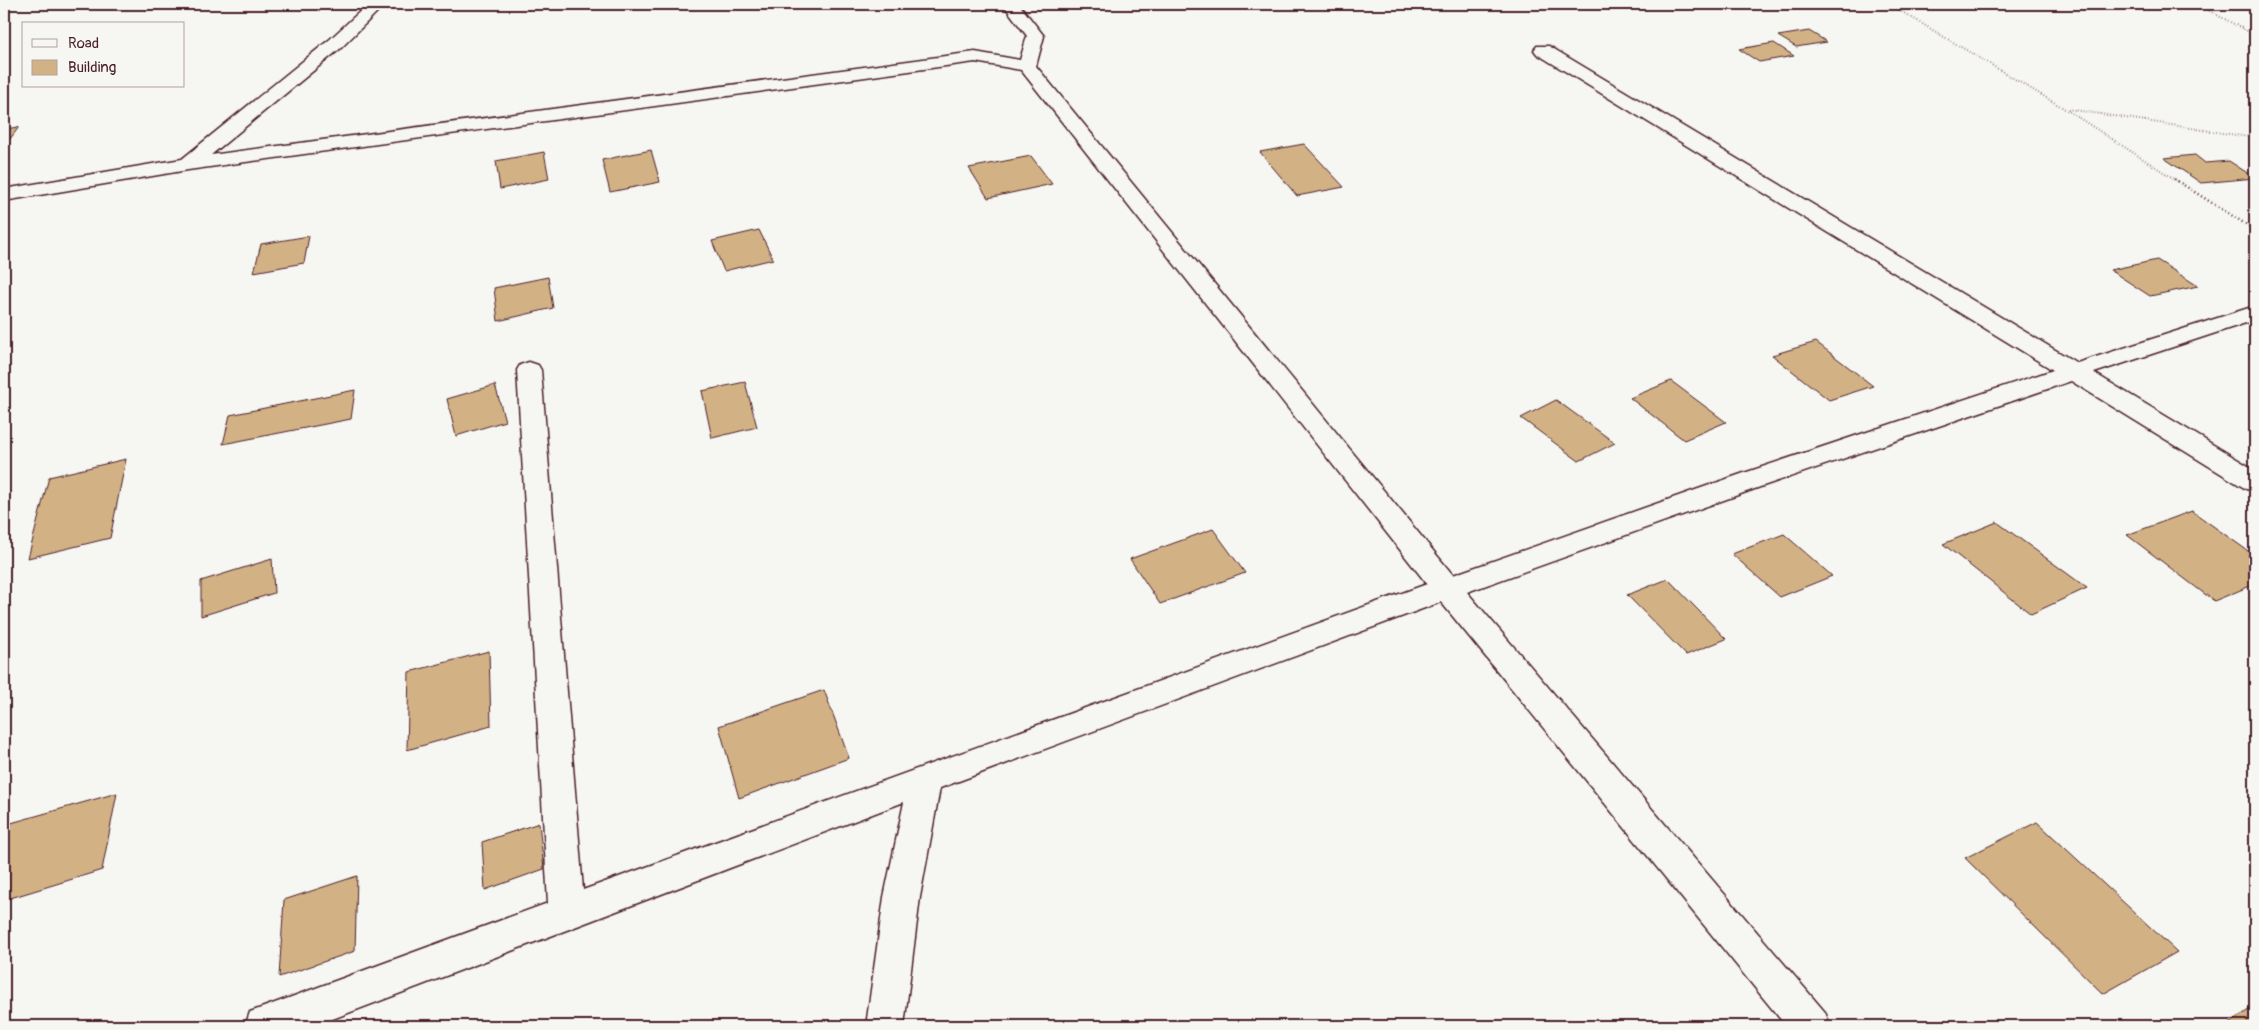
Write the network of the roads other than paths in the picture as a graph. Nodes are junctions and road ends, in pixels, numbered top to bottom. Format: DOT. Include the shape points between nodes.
graph roads {
  1 [pos="377,4"];
  2 [pos="1011,4"];
  3 [pos="1543,50"];
  4 [pos="1027,66"];
  5 [pos="188,164"];
  6 [pos="4,195"];
  7 [pos="2255,313"];
  8 [pos="529,370"];
  9 [pos="2074,371"];
  10 [pos="2255,482"];
  11 [pos="1446,587"];
  12 [pos="925,781"];
  13 [pos="567,913"];
  14 [pos="264,1026"];
  15 [pos="885,1026"];
  16 [pos="1811,1026"];
  1 -- 5 [label="street" via="336,44"];
  2 -- 4 [label="street" via="1036,36"];
  3 -- 9 [label="street"];
  4 -- 5 [label="street" via="975,57"];
  4 -- 11 [label="street"];
  5 -- 6 [label="street"];
  7 -- 9 [label="street"];
  8 -- 13 [label="street"];
  9 -- 10 [label="street"];
  9 -- 11 [label="street"];
  11 -- 12 [label="street"];
  11 -- 16 [label="street"];
  12 -- 13 [label="street"];
  12 -- 15 [label="street" via="902,897"];
  13 -- 14 [label="street"];
}
